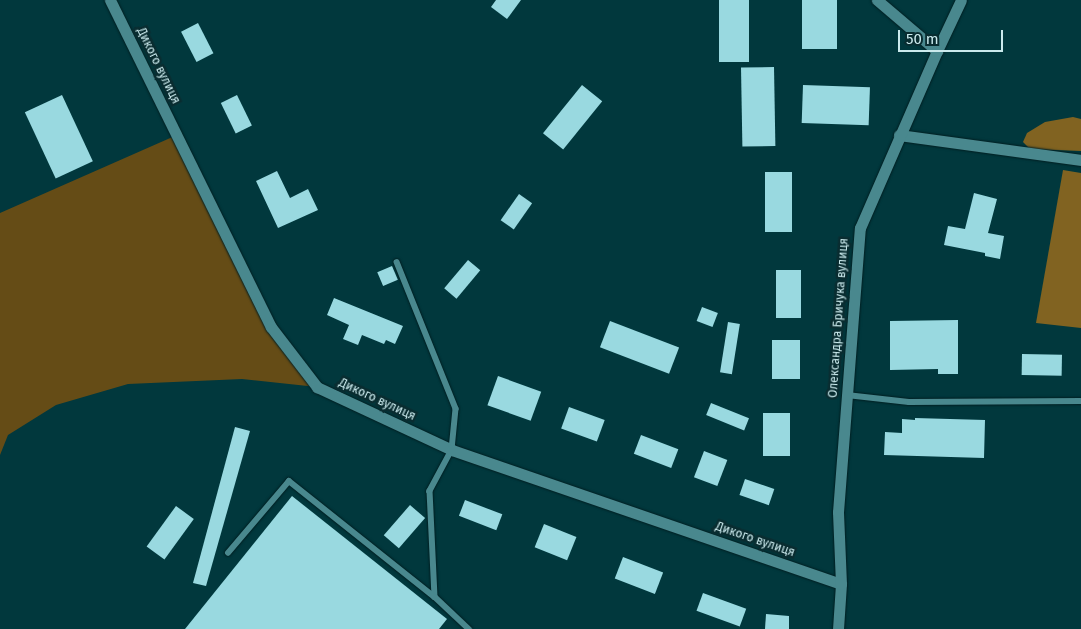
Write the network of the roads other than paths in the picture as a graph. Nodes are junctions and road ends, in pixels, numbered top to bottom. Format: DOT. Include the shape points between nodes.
graph roads {
  1 [pos="110,0"];
  2 [pos="877,0"];
  3 [pos="962,0"];
  4 [pos="937,51"];
  5 [pos="900,135"];
  6 [pos="1081,160"];
  7 [pos="397,262"];
  8 [pos="847,395"];
  9 [pos="1081,401"];
  10 [pos="452,450"];
  11 [pos="228,553"];
  12 [pos="841,584"];
  13 [pos="435,596"];
  14 [pos="469,629"];
  15 [pos="838,629"];
  1 -- 10 [label="street, Дикого вулиця" via="271,327 317,387"];
  2 -- 4 [label="street"];
  3 -- 4 [label="street, Олександра Бричука вулиця"];
  4 -- 5 [label="street, Олександра Бричука вулиця"];
  5 -- 6 [label="street"];
  5 -- 8 [label="street, Олександра Бричука вулиця" via="860,228"];
  7 -- 10 [label="lane" via="456,409"];
  8 -- 9 [label="lane" via="909,402"];
  8 -- 12 [label="street, Олександра Бричука вулиця" via="838,512"];
  10 -- 12 [label="street, Дикого вулиця"];
  10 -- 13 [label="lane" via="430,491"];
  11 -- 13 [label="lane" via="289,481"];
  12 -- 15 [label="street, Олександра Бричука вулиця"];
  13 -- 14 [label="lane"];
}
